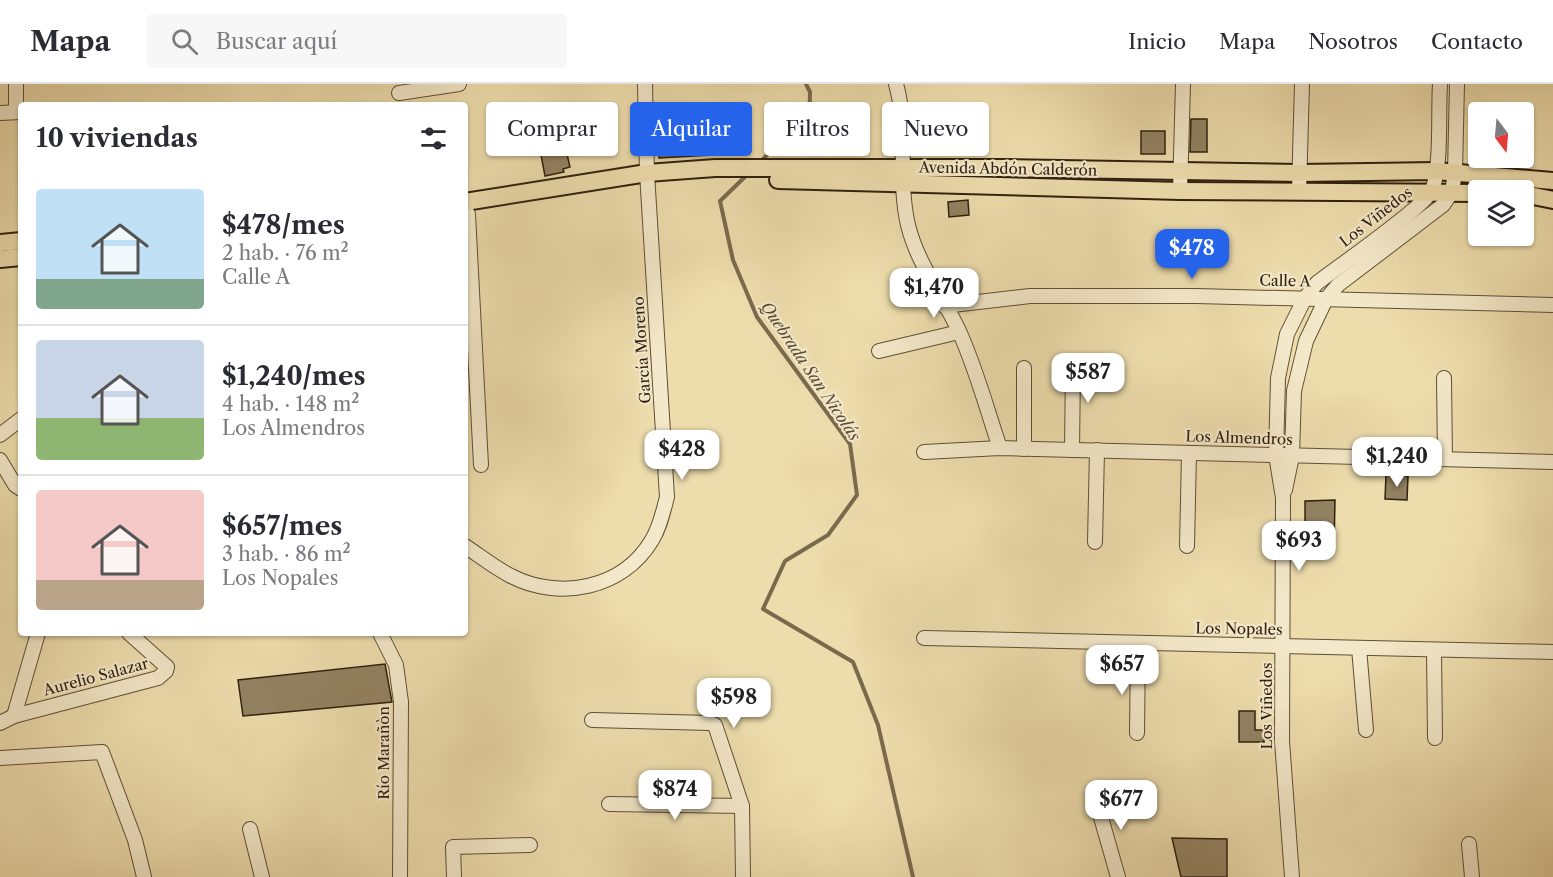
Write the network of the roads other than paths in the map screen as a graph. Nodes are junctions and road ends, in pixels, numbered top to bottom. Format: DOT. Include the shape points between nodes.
graph roads {
  1 [pos="16,84"];
  2 [pos="459,84"];
  3 [pos="645,84"];
  4 [pos="896,84"];
  5 [pos="1183,84"];
  6 [pos="1302,84"];
  7 [pos="1440,84"];
  8 [pos="1457,84"];
  9 [pos="400,94"];
  10 [pos="18,103"];
  11 [pos="18,112"];
  12 [pos="0,113"];
  13 [pos="1181,171"];
  14 [pos="1436,171"];
  15 [pos="1455,172"];
  16 [pos="1300,173"];
  17 [pos="903,176"];
  18 [pos="647,178"];
  19 [pos="1553,181"];
  20 [pos="1180,190"];
  21 [pos="1299,191"];
  22 [pos="1432,191"];
  23 [pos="1452,192"];
  24 [pos="1468,193"];
  25 [pos="1534,196"];
  26 [pos="1553,200"];
  27 [pos="468,210"];
  28 [pos="18,241"];
  29 [pos="0,243"];
  30 [pos="468,244"];
  31 [pos="18,257"];
  32 [pos="0,259"];
  33 [pos="1305,298"];
  34 [pos="1326,299"];
  35 [pos="1553,305"];
  36 [pos="944,306"];
  37 [pos="959,332"];
  38 [pos="879,351"];
  39 [pos="1073,367"];
  40 [pos="1024,368"];
  41 [pos="1444,378"];
  42 [pos="18,420"];
  43 [pos="0,435"];
  44 [pos="1000,448"];
  45 [pos="1023,448"];
  46 [pos="1072,450"];
  47 [pos="1097,450"];
  48 [pos="924,452"];
  49 [pos="1188,453"];
  50 [pos="1275,454"];
  51 [pos="1292,456"];
  52 [pos="1445,459"];
  53 [pos="0,460"];
  54 [pos="1553,462"];
  55 [pos="481,465"];
  56 [pos="18,487"];
  57 [pos="1283,498"];
  58 [pos="1095,542"];
  59 [pos="1187,546"];
  60 [pos="468,548"];
  61 [pos="37,636"];
  62 [pos="132,636"];
  63 [pos="382,636"];
  64 [pos="924,638"];
  65 [pos="1138,644"];
  66 [pos="1284,647"];
  67 [pos="1359,648"];
  68 [pos="1434,650"];
  69 [pos="1553,652"];
  70 [pos="14,716"];
  71 [pos="592,720"];
  72 [pos="0,723"];
  73 [pos="1366,730"];
  74 [pos="1137,733"];
  75 [pos="1435,738"];
  76 [pos="0,758"];
  77 [pos="1094,793"];
  78 [pos="609,804"];
  79 [pos="742,806"];
  80 [pos="250,829"];
  81 [pos="1469,844"];
  82 [pos="530,845"];
  83 [pos="144,877"];
  84 [pos="262,877"];
  85 [pos="400,877"];
  86 [pos="454,877"];
  87 [pos="743,877"];
  88 [pos="1118,877"];
  89 [pos="1292,877"];
  90 [pos="1472,877"];
  1 -- 10 [label="street"];
  2 -- 9 [label="street"];
  3 -- 18 [label="street, García Moreno"];
  4 -- 17 [label="street" via="903,107"];
  5 -- 13 [label="street"];
  6 -- 16 [label="street"];
  7 -- 14 [label="street"];
  8 -- 15 [label="street"];
  11 -- 12 [label="street"];
  13 -- 16 [label="main road, Avenida Abdón Calderón"];
  13 -- 17 [label="main road, Avenida Abdón Calderón"];
  13 -- 20 [label="street"];
  14 -- 15 [label="main road, Avenida Abdón Calderón"];
  14 -- 16 [label="main road, Avenida Abdón Calderón"];
  14 -- 22 [label="street"];
  15 -- 19 [label="main road, Avenida Abdón Calderón"];
  15 -- 23 [label="street"];
  16 -- 21 [label="street"];
  17 -- 18 [label="main road, Avenida Abdón Calderón" via="714,174"];
  17 -- 20 [label="main road, Avenida Abdón Calderón"];
  17 -- 36 [label="street" via="908,225"];
  18 -- 27 [label="main road, Avenida Abdón Calderón"];
  18 -- 60 [label="street, García Moreno" via="667,497 653,539 626,569 598,583 566,590 533,585 511,576"];
  20 -- 21 [label="main road, Avenida Abdón Calderón"];
  21 -- 22 [label="main road, Avenida Abdón Calderón"];
  22 -- 23 [label="main road, Avenida Abdón Calderón"];
  22 -- 33 [label="street, Los Viñedos" via="1416,208 1317,283"];
  23 -- 24 [label="main road, Avenida Abdón Calderón"];
  23 -- 34 [label="street, Los Viñedos" via="1443,205 1338,285"];
  25 -- 26 [label="main road"];
  28 -- 29 [label="main road"];
  30 -- 55 [label="street"];
  31 -- 32 [label="main road"];
  33 -- 34 [label="street, Calle A"];
  33 -- 36 [label="street, Calle A" via="1030,296"];
  33 -- 50 [label="street, Los Viñedos" via="1287,334 1278,378"];
  34 -- 35 [label="street, Calle A"];
  34 -- 51 [label="street, Los Viñedos" via="1306,341 1294,391"];
  36 -- 37 [label="street"];
  37 -- 38 [label="street"];
  37 -- 44 [label="street"];
  39 -- 46 [label="street"];
  40 -- 45 [label="street"];
  41 -- 52 [label="street"];
  42 -- 43 [label="street"];
  44 -- 45 [label="street, Los Almendros"];
  44 -- 48 [label="street, Los Almendros"];
  45 -- 46 [label="street, Los Almendros"];
  46 -- 47 [label="street, Los Almendros"];
  47 -- 49 [label="street, Los Almendros"];
  47 -- 58 [label="street"];
  49 -- 50 [label="street, Los Almendros"];
  49 -- 59 [label="street"];
  50 -- 51 [label="street, Los Almendros"];
  50 -- 57 [label="street, Los Viñedos"];
  51 -- 52 [label="street, Los Almendros"];
  51 -- 57 [label="street, Los Viñedos"];
  52 -- 54 [label="street, Los Almendros"];
  53 -- 56 [label="street"];
  57 -- 66 [label="street, Los Viñedos"];
  61 -- 70 [label="street, Aurelio Salazar"];
  62 -- 70 [label="street, Aurelio Salazar" via="166,667 158,678"];
  63 -- 85 [label="street, Río Marañòn" via="396,665 401,702"];
  64 -- 65 [label="street, Los Nopales"];
  65 -- 66 [label="street, Los Nopales"];
  65 -- 74 [label="street"];
  66 -- 67 [label="street, Los Nopales"];
  66 -- 89 [label="street, Los Viñedos" via="1282,741"];
  67 -- 68 [label="street, Los Nopales"];
  67 -- 73 [label="street"];
  68 -- 69 [label="street, Los Nopales"];
  68 -- 75 [label="street"];
  70 -- 72 [label="street, Aurelio Salazar"];
  71 -- 79 [label="street" via="710,723 715,726"];
  76 -- 83 [label="street" via="102,752 135,840"];
  77 -- 88 [label="street"];
  78 -- 79 [label="street"];
  79 -- 87 [label="street"];
  80 -- 84 [label="street"];
  81 -- 90 [label="street"];
  82 -- 86 [label="street" via="453,847"];
}
